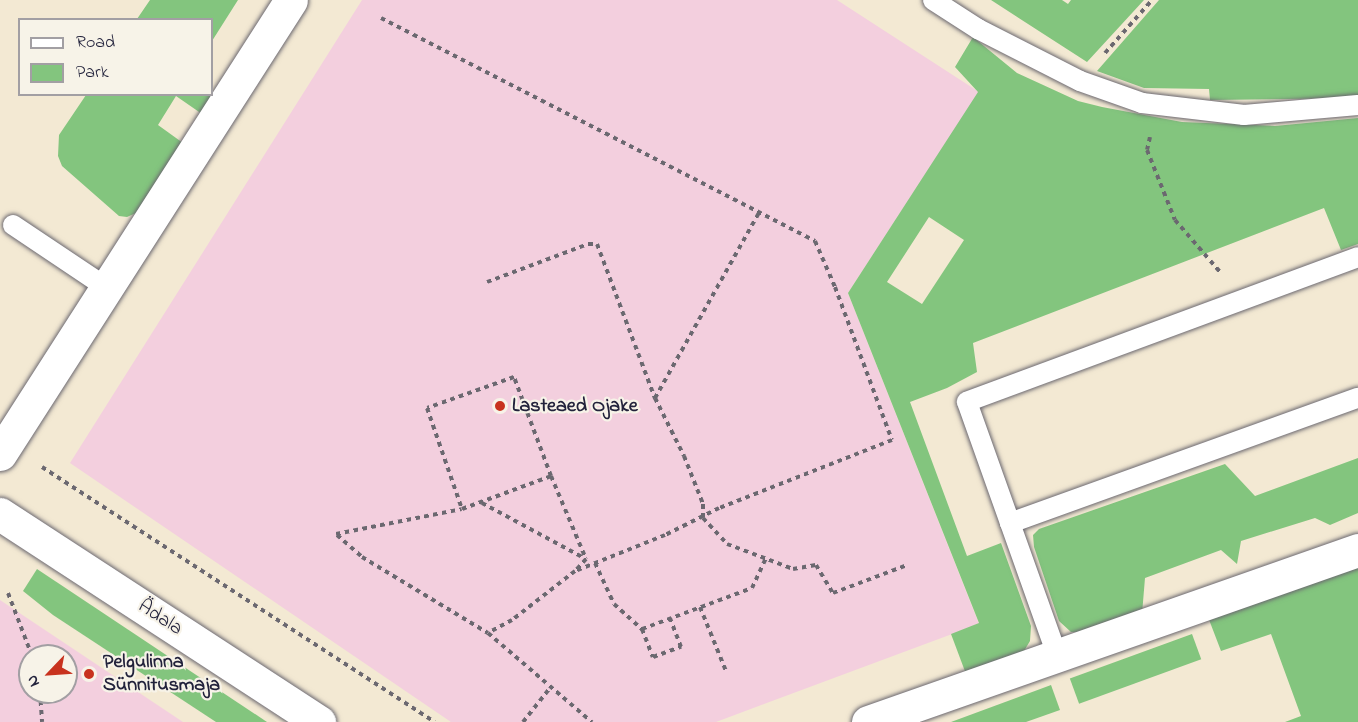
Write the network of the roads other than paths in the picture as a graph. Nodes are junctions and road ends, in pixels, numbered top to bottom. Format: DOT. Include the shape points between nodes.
graph roads {
  1 [pos="291,0"];
  2 [pos="933,0"];
  3 [pos="1358,105"];
  4 [pos="13,225"];
  5 [pos="1358,257"];
  6 [pos="106,288"];
  7 [pos="1358,398"];
  8 [pos="3,450"];
  9 [pos="0,514"];
  10 [pos="1010,523"];
  11 [pos="1358,550"];
  12 [pos="1057,655"];
  13 [pos="320,722"];
  14 [pos="868,722"];
  1 -- 6 [label="street"];
  2 -- 3 [label="lane" via="978,29 1080,81 1142,103 1244,115"];
  4 -- 6 [label="lane"];
  5 -- 10 [label="lane" via="967,402"];
  6 -- 8 [label="street"];
  7 -- 10 [label="lane"];
  9 -- 13 [label="street, Ädala"];
  10 -- 12 [label="lane"];
  11 -- 12 [label="street"];
  12 -- 14 [label="street"];
}
